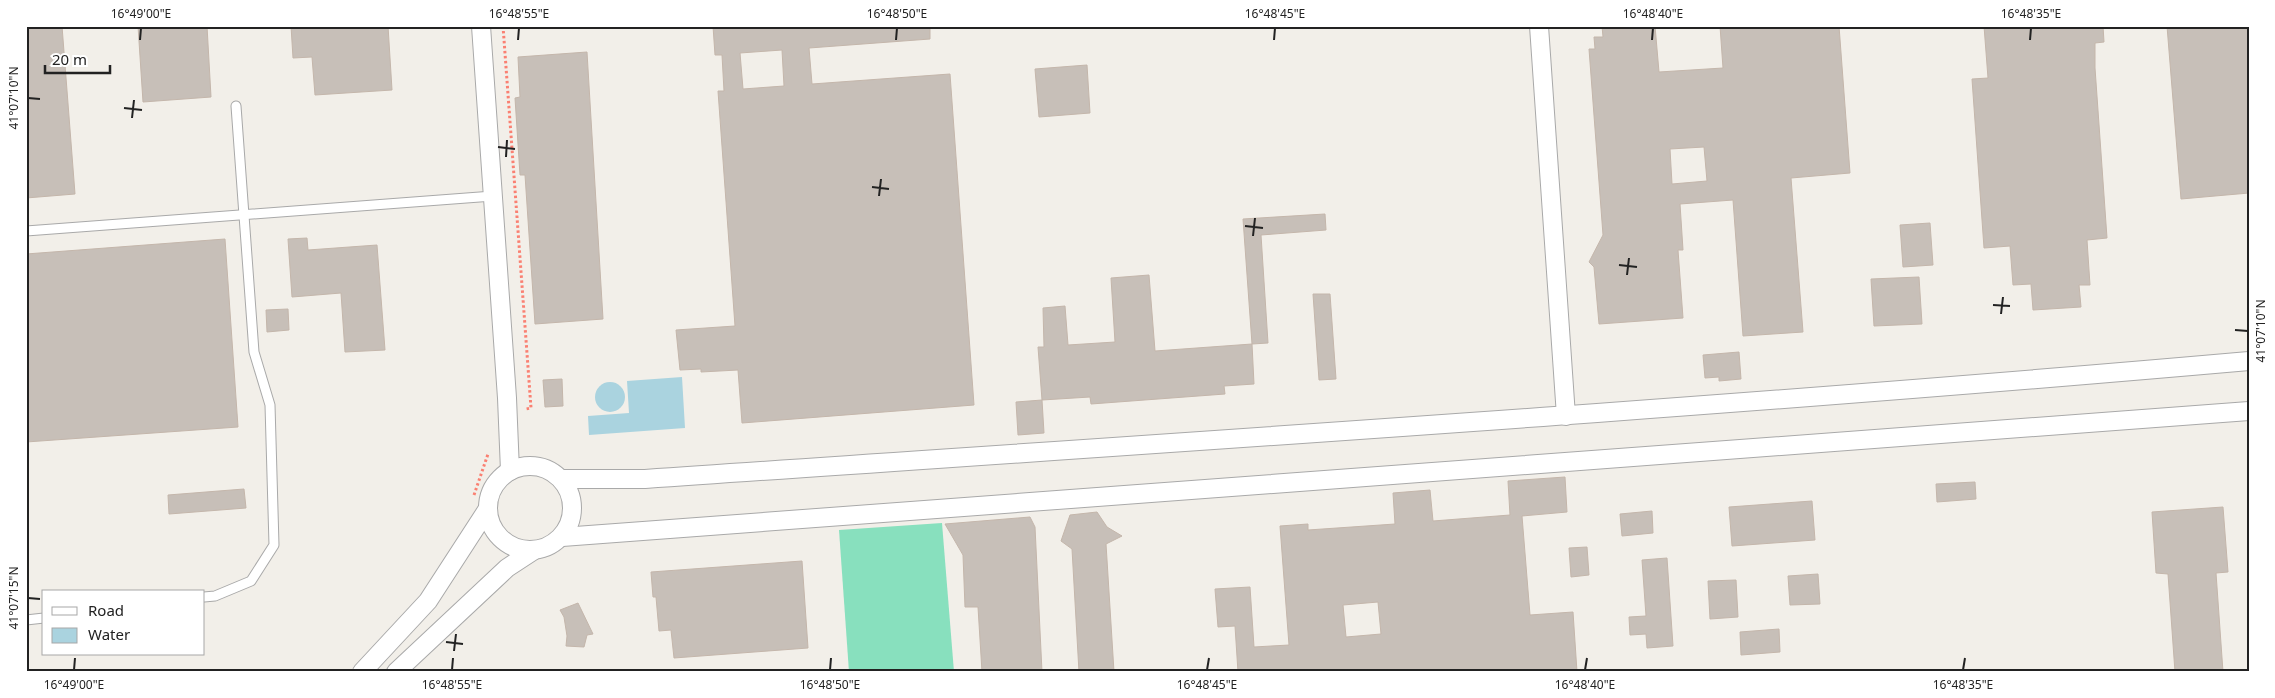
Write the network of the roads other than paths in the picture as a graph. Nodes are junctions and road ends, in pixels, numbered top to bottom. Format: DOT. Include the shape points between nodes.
graph roads {
  1 [pos="481,26"];
  2 [pos="1539,26"];
  3 [pos="236,106"];
  4 [pos="493,196"];
  5 [pos="245,214"];
  6 [pos="26,231"];
  7 [pos="2249,362"];
  8 [pos="2249,411"];
  9 [pos="1566,416"];
  10 [pos="510,471"];
  11 [pos="562,479"];
  12 [pos="487,510"];
  13 [pos="562,537"];
  14 [pos="533,551"];
  15 [pos="205,597"];
  16 [pos="42,618"];
  17 [pos="26,620"];
  18 [pos="362,672"];
  19 [pos="396,672"];
  1 -- 4 [label="street"];
  2 -- 9 [label="street"];
  3 -- 5 [label="lane"];
  4 -- 5 [label="lane"];
  4 -- 10 [label="street"];
  5 -- 6 [label="lane"];
  5 -- 15 [label="lane" via="254,352 270,405 274,545 251,581"];
  7 -- 9 [label="street"];
  8 -- 13 [label="street"];
  9 -- 11 [label="street" via="645,479"];
  10 -- 11 [label="street" via="523,466 537,466"];
  10 -- 12 [label="street" via="493,487"];
  11 -- 13 [label="street" via="569,490 572,514"];
  12 -- 14 [label="street" via="493,529 507,544"];
  12 -- 18 [label="street" via="428,601"];
  13 -- 14 [label="street" via="554,544"];
  14 -- 19 [label="street" via="494,578"];
  16 -- 17 [label="lane"];
}
